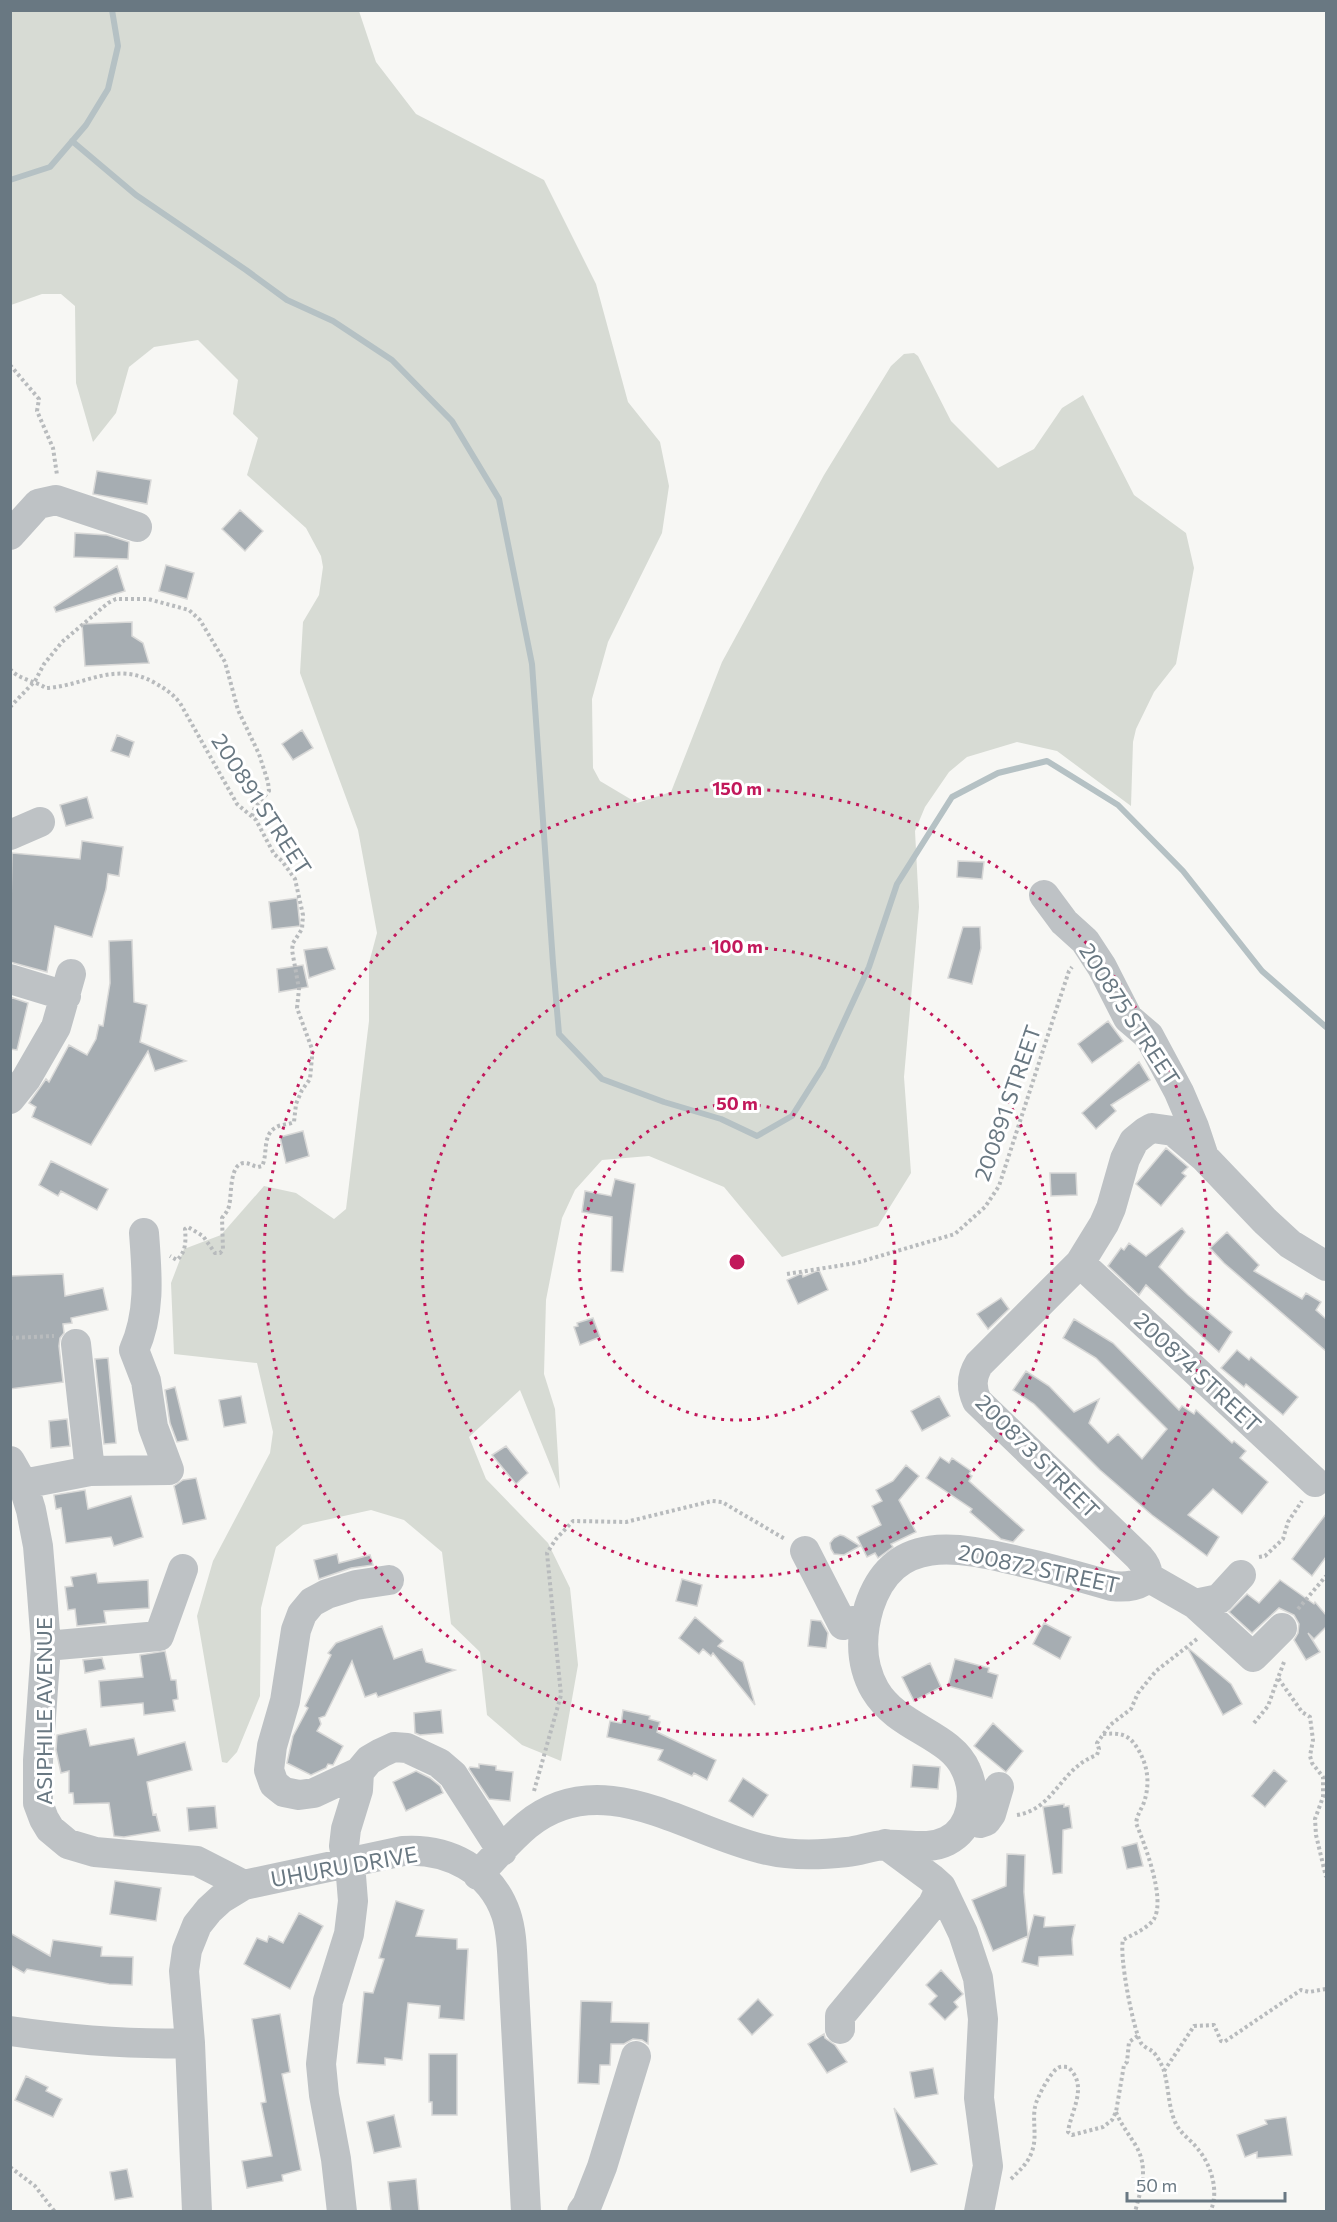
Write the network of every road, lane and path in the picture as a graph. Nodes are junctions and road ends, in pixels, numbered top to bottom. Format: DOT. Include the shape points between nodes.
graph roads {
  1 [pos="10,365"];
  2 [pos="56,500"];
  3 [pos="138,527"];
  4 [pos="10,535"];
  5 [pos="10,669"];
  6 [pos="35,681"];
  7 [pos="10,706"];
  8 [pos="252,816"];
  9 [pos="40,822"];
  10 [pos="10,835"];
  11 [pos="1044,895"];
  12 [pos="1095,958"];
  13 [pos="10,979"];
  14 [pos="10,1099"];
  15 [pos="1204,1157"];
  16 [pos="144,1233"];
  17 [pos="1080,1263"];
  18 [pos="1326,1266"];
  19 [pos="146,1267"];
  20 [pos="787,1274"];
  21 [pos="76,1344"];
  22 [pos="90,1471"];
  23 [pos="17,1473"];
  24 [pos="1315,1482"];
  25 [pos="806,1551"];
  26 [pos="183,1569"];
  27 [pos="1147,1573"];
  28 [pos="1241,1575"];
  29 [pos="1326,1575"];
  30 [pos="389,1580"];
  31 [pos="1195,1604"];
  32 [pos="866,1617"];
  33 [pos="1276,1634"];
  34 [pos="46,1646"];
  35 [pos="1278,1678"];
  36 [pos="1254,1723"];
  37 [pos="1103,1734"];
  38 [pos="359,1772"];
  39 [pos="986,1806"];
  40 [pos="528,1824"];
  41 [pos="885,1844"];
  42 [pos="502,1851"];
  43 [pos="346,1863"];
  44 [pos="478,1875"];
  45 [pos="1326,1876"];
  46 [pos="244,1885"];
  47 [pos="941,1887"];
  48 [pos="1326,1989"];
  49 [pos="840,2029"];
  50 [pos="10,2031"];
  51 [pos="1139,2035"];
  52 [pos="190,2043"];
  53 [pos="636,2056"];
  54 [pos="1164,2071"];
  55 [pos="1116,2112"];
  56 [pos="988,2166"];
  57 [pos="10,2167"];
  58 [pos="56,2211"];
  59 [pos="197,2211"];
  60 [pos="342,2211"];
  61 [pos="526,2211"];
  62 [pos="582,2211"];
  63 [pos="979,2211"];
  64 [pos="1135,2211"];
  65 [pos="1210,2211"];
  1 -- 2 [label="path" via="39,399 37,411 53,448"];
  2 -- 3 [label="street"];
  2 -- 4 [label="street" via="38,504"];
  5 -- 6 [label="path, 200891 STREET" via="13,674"];
  6 -- 7 [label="path"];
  6 -- 8 [label="path, 200891 STREET" via="45,688 97,676 135,673 172,692 237,804"];
  6 -- 8 [label="path" via="62,642 116,599 148,599 189,610 200,620 225,662 238,710 268,782 269,790"];
  8 -- 19 [label="path, 200891 STREET" via="274,854 295,879 303,915 302,929 292,950 299,989 297,1008 312,1049 310,1079 302,1090 294,1122 270,1132 262,1166 247,1163 235,1168 229,1206 222,1218 223,1250 215,1253 203,1236 188,1227 182,1256 173,1260 164,1250"];
  9 -- 10 [label="street"];
  11 -- 12 [label="street, 200875 STREET"];
  12 -- 15 [label="street, 200875 STREET" via="1128,1018 1154,1045 1179,1092"];
  12 -- 20 [label="path, 200891 STREET" via="1078,962 1069,971 999,1186 986,1207 955,1234 856,1263"];
  13 -- 14 [label="street" via="68,985 56,1027"];
  15 -- 17 [label="street, 200873 STREET" via="1173,1131 1152,1128 1138,1137 1125,1159 1104,1224"];
  15 -- 18 [label="street, 200875 STREET" via="1290,1244"];
  16 -- 19 [label="street"];
  17 -- 24 [label="street, 200874 STREET"];
  17 -- 27 [label="street, 200873 STREET" via="979,1364 972,1382 973,1392 977,1401 1138,1557"];
  19 -- 22 [label="street" via="147,1300 141,1335 134,1350 146,1381 153,1427 169,1470"];
  21 -- 22 [label="street"];
  22 -- 23 [label="street"];
  23 -- 34 [label="street, ASIPHILE AVENUE" via="31,1510 38,1546"];
  24 -- 28 [label="path" via="1288,1522 1283,1539 1265,1556 1255,1559"];
  25 -- 32 [label="street" via="843,1625"];
  25 -- 40 [label="path" via="722,1502 712,1501 626,1522 573,1521 547,1553 561,1695"];
  26 -- 34 [label="street" via="159,1636"];
  27 -- 31 [label="street"];
  27 -- 32 [label="street, 200872 STREET" via="1143,1582 1134,1586 1112,1586 977,1551 934,1549 904,1559 891,1569 873,1596"];
  28 -- 31 [label="street" via="1219,1599"];
  29 -- 33 [label="path"];
  30 -- 38 [label="street" via="327,1594 312,1602 302,1614 269,1770 274,1784 284,1792 299,1795 314,1793"];
  31 -- 33 [label="street" via="1252,1657"];
  31 -- 37 [label="path" via="1204,1633 1156,1671 1131,1709"];
  32 -- 39 [label="street, 200872 STREET" via="862,1639 872,1685 890,1710 960,1760 966,1768 972,1796"];
  33 -- 35 [label="path" via="1285,1658"];
  34 -- 46 [label="street, ASIPHILE AVENUE" via="38,1803 50,1829 68,1844 131,1856 197,1862"];
  35 -- 36 [label="path" via="1268,1706"];
  35 -- 45 [label="path" via="1302,1712 1310,1717 1310,1756 1323,1777 1323,1797 1315,1819"];
  37 -- 39 [label="path" via="1097,1743 1097,1755 1078,1763 1044,1803 1030,1813 1018,1815"];
  37 -- 51 [label="path" via="1129,1736 1148,1772 1136,1823 1149,1854 1157,1910 1154,1919 1123,1940 1122,1946"];
  38 -- 42 [label="street" via="369,1760 394,1747 407,1748 440,1763 465,1792"];
  38 -- 43 [label="street" via="358,1790 346,1829"];
  39 -- 41 [label="street" via="945,1842 921,1847"];
  40 -- 41 [label="street" via="555,1809 596,1800 648,1808 742,1845 770,1851 818,1854"];
  40 -- 42 [label="street"];
  41 -- 47 [label="street"];
  42 -- 44 [label="street"];
  43 -- 44 [label="street, UHURU DRIVE" via="420,1850 459,1860"];
  43 -- 46 [label="street, UHURU DRIVE"];
  43 -- 60 [label="street" via="353,1901 349,1934 328,2001 321,2064"];
  44 -- 61 [label="street, UHURU DRIVE" via="496,1893 511,1936"];
  46 -- 52 [label="street, UHURU DRIVE" via="208,1910 191,1938 184,1971"];
  47 -- 49 [label="street" via="933,1904 840,2016"];
  47 -- 56 [label="street" via="963,1933 980,1988 983,2019 978,2086"];
  48 -- 54 [label="path" via="1301,1990 1224,2042 1214,2025 1194,2026"];
  50 -- 52 [label="street" via="103,2043"];
  51 -- 54 [label="path"];
  51 -- 55 [label="path" via="1129,2042"];
  52 -- 59 [label="street, UHURU DRIVE"];
  53 -- 62 [label="street" via="602,2167"];
  54 -- 65 [label="path" via="1176,2124 1200,2151 1211,2172 1214,2197"];
  55 -- 56 [label="path" via="1103,2127 1072,2136 1068,2132 1069,2122 1076,2110 1078,2083 1068,2067 1058,2068 1037,2100 1035,2142 1026,2164 1003,2183 1002,2167"];
  55 -- 64 [label="path" via="1144,2165"];
  56 -- 63 [label="street"];
  57 -- 58 [label="path" via="35,2186"];
}
